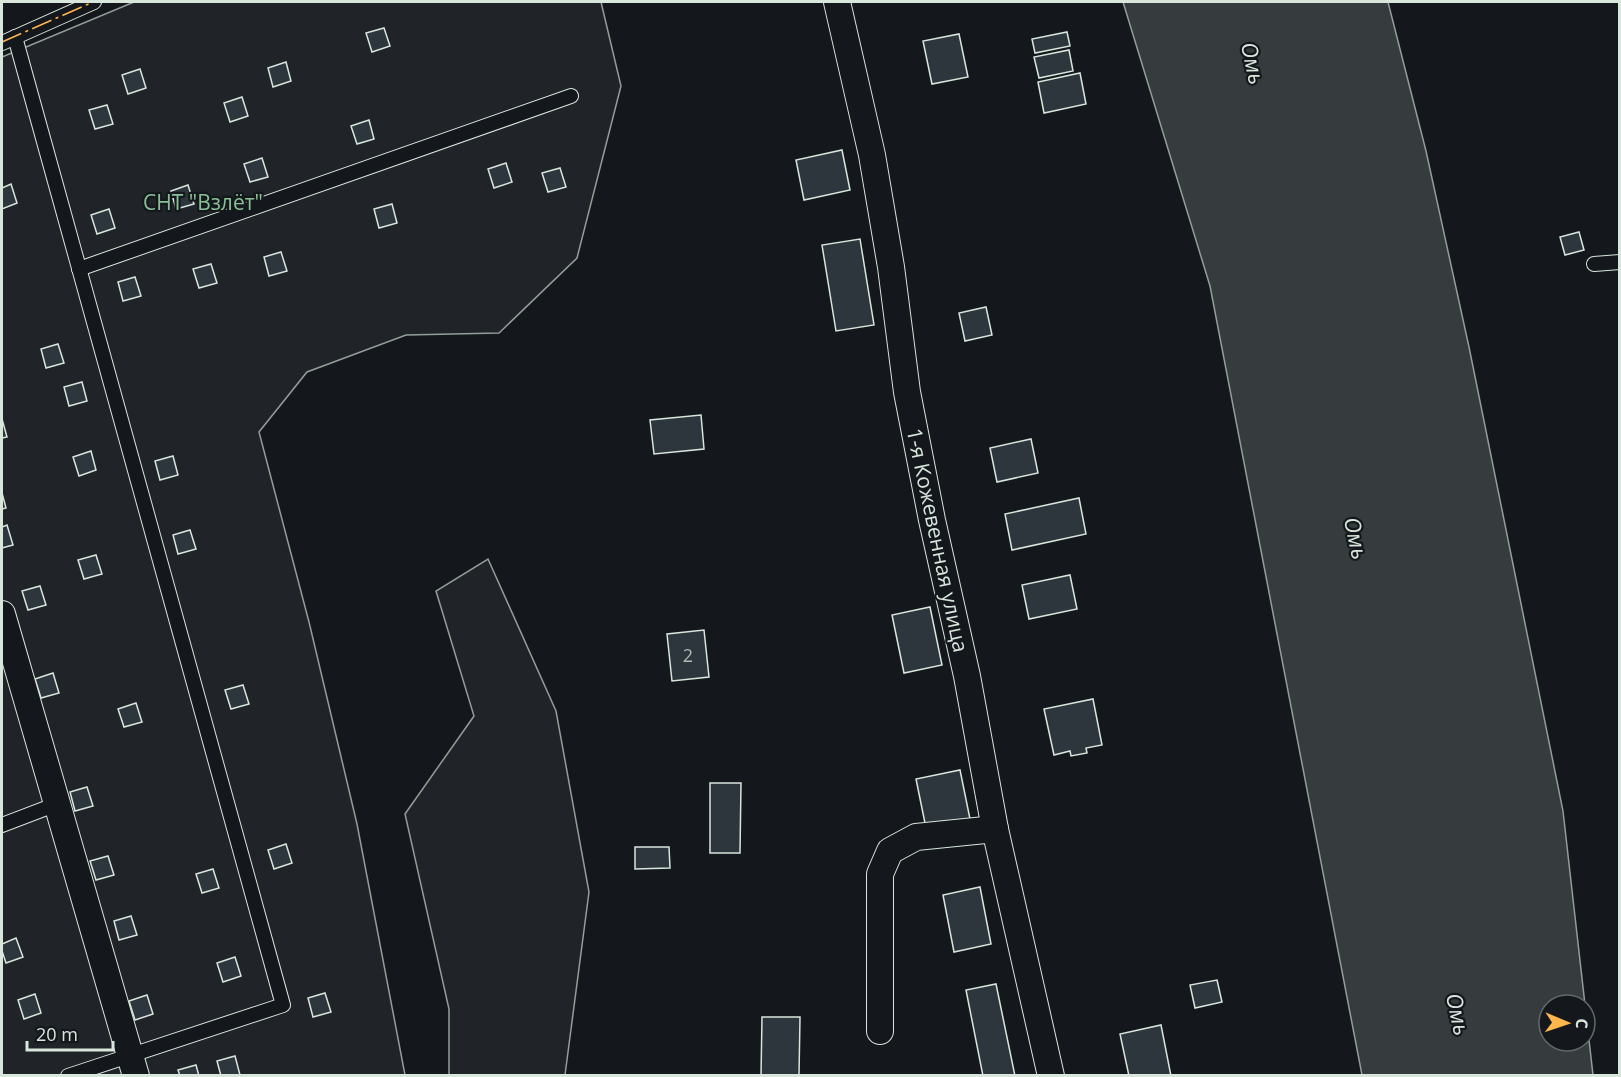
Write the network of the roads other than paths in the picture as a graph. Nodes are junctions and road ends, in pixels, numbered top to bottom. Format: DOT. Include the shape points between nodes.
graph roads {
  1 [pos="94,2"];
  2 [pos="837,2"];
  3 [pos="15,37"];
  4 [pos="2,42"];
  5 [pos="571,96"];
  6 [pos="1620,262"];
  7 [pos="1594,264"];
  8 [pos="79,269"];
  9 [pos="2,614"];
  10 [pos="57,804"];
  11 [pos="2,825"];
  12 [pos="995,829"];
  13 [pos="880,1031"];
  14 [pos="133,1066"];
  15 [pos="68,1076"];
  16 [pos="1051,1076"];
  1 -- 3 [label="lane"];
  2 -- 12 [label="street, 1-я Кожевенная улица" via="872,154 907,392"];
  3 -- 4 [label="lane"];
  3 -- 8 [label="lane"];
  5 -- 8 [label="lane"];
  6 -- 7 [label="lane"];
  8 -- 14 [label="lane" via="283,1005"];
  9 -- 10 [label="street"];
  10 -- 11 [label="lane"];
  10 -- 14 [label="street"];
  12 -- 13 [label="street" via="916,837 890,851 880,874"];
  12 -- 16 [label="street, 1-я Кожевенная улица"];
  14 -- 15 [label="lane"];
}
